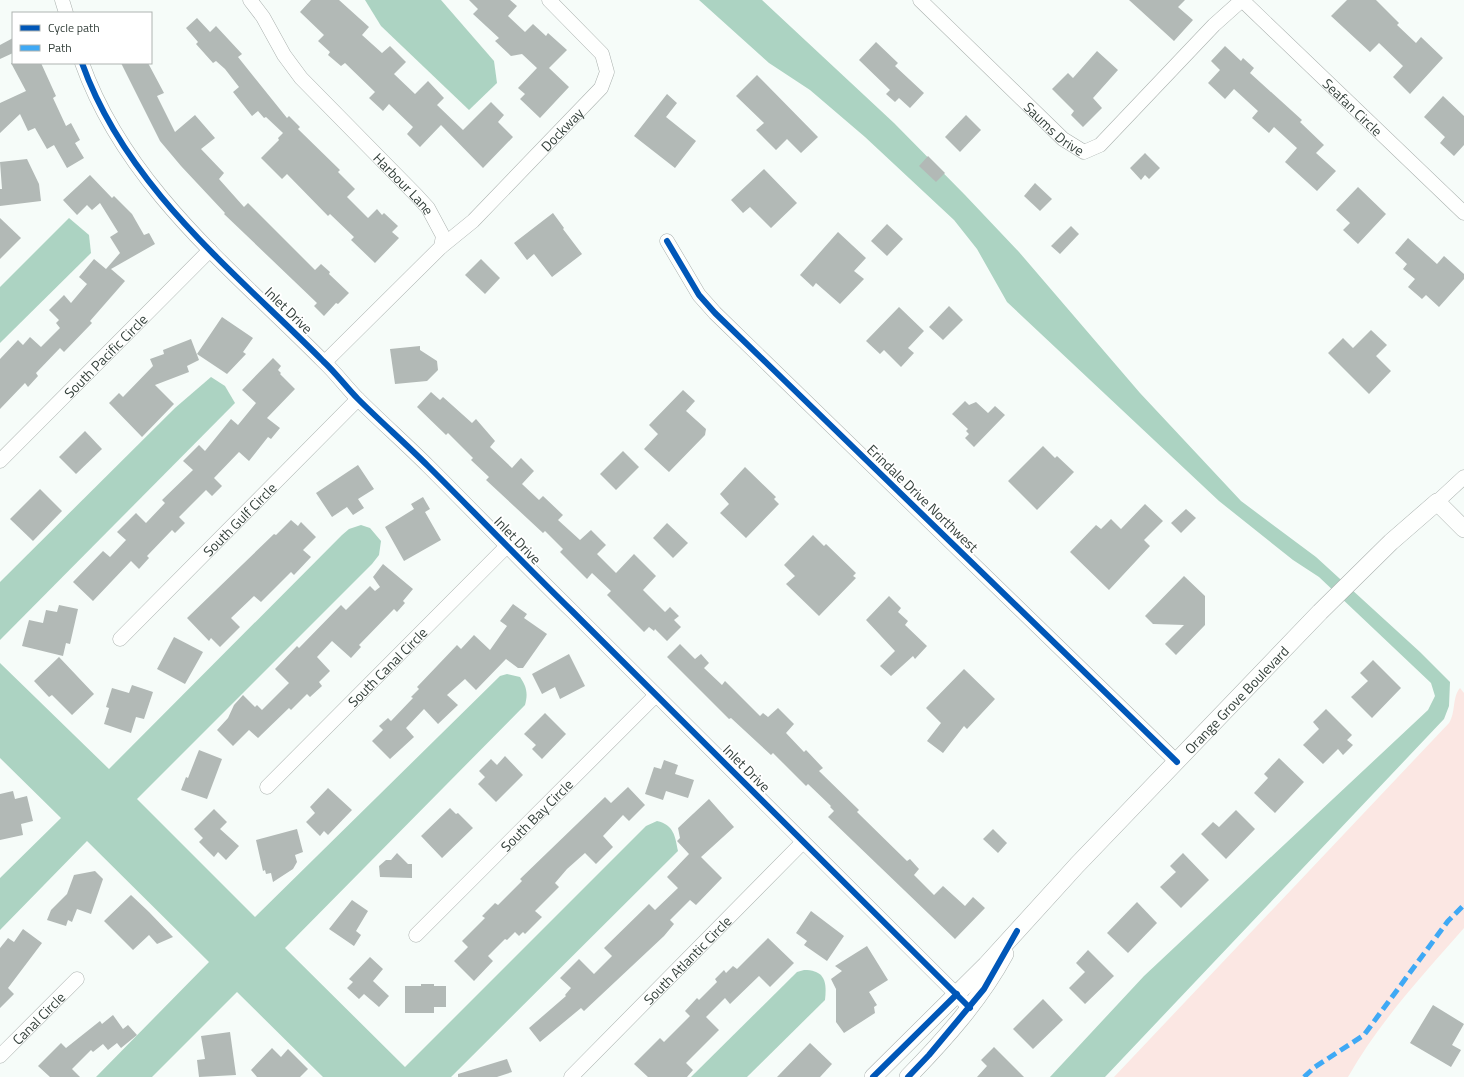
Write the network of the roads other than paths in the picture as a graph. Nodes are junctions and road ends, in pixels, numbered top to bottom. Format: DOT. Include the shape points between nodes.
graph roads {
  1 [pos="62,0"];
  2 [pos="250,0"];
  3 [pos="549,0"];
  4 [pos="920,0"];
  5 [pos="1242,0"];
  6 [pos="66,12"];
  7 [pos="82,64"];
  8 [pos="1464,213"];
  9 [pos="667,241"];
  10 [pos="442,247"];
  11 [pos="210,250"];
  12 [pos="325,362"];
  13 [pos="358,399"];
  14 [pos="0,461"];
  15 [pos="1464,477"];
  16 [pos="1437,502"];
  17 [pos="1464,529"];
  18 [pos="506,547"];
  19 [pos="120,639"];
  20 [pos="656,694"];
  21 [pos="1176,762"];
  22 [pos="267,787"];
  23 [pos="803,842"];
  24 [pos="1017,931"];
  25 [pos="416,935"];
  26 [pos="77,979"];
  27 [pos="957,994"];
  28 [pos="970,1008"];
  29 [pos="0,1056"];
  30 [pos="571,1077"];
  31 [pos="873,1077"];
  32 [pos="908,1077"];
  1 -- 6 [label="street"];
  2 -- 10 [label="street, Harbour Lane" via="301,78 428,208 443,236"];
  3 -- 10 [label="street, Dockway" via="602,54 607,72 601,88 473,220"];
  4 -- 5 [label="street, Saums Drive" via="1063,139 1084,152 1100,145"];
  5 -- 8 [label="street, Seafan Circle"];
  7 -- 11 [label="street, Inlet Drive" via="104,111 134,160 174,212"];
  9 -- 21 [label="street, Erindale Drive Northwest" via="699,295 715,313"];
  10 -- 12 [label="street"];
  11 -- 12 [label="street, Inlet Drive"];
  11 -- 14 [label="street, South Pacific Circle"];
  12 -- 13 [label="street, Inlet Drive"];
  13 -- 18 [label="street, Inlet Drive" via="450,488"];
  13 -- 19 [label="street, South Gulf Circle"];
  15 -- 16 [label="street, Orange Grove Boulevard"];
  16 -- 17 [label="street"];
  16 -- 21 [label="street, Orange Grove Boulevard" via="1391,542"];
  18 -- 20 [label="street, Inlet Drive"];
  18 -- 22 [label="street, South Canal Circle"];
  20 -- 23 [label="street, Inlet Drive"];
  20 -- 25 [label="street, South Bay Circle"];
  21 -- 24 [label="street, Orange Grove Boulevard"];
  23 -- 27 [label="street, Inlet Drive"];
  23 -- 30 [label="street, South Atlantic Circle"];
  24 -- 27 [label="street, Orange Grove Boulevard"];
  24 -- 28 [label="street, Orange Grove Boulevard" via="984,990"];
  26 -- 29 [label="street, Canal Circle"];
  27 -- 28 [label="street, Inlet Drive"];
  27 -- 31 [label="street, Orange Grove Boulevard"];
  28 -- 32 [label="street, Orange Grove Boulevard"];
}
